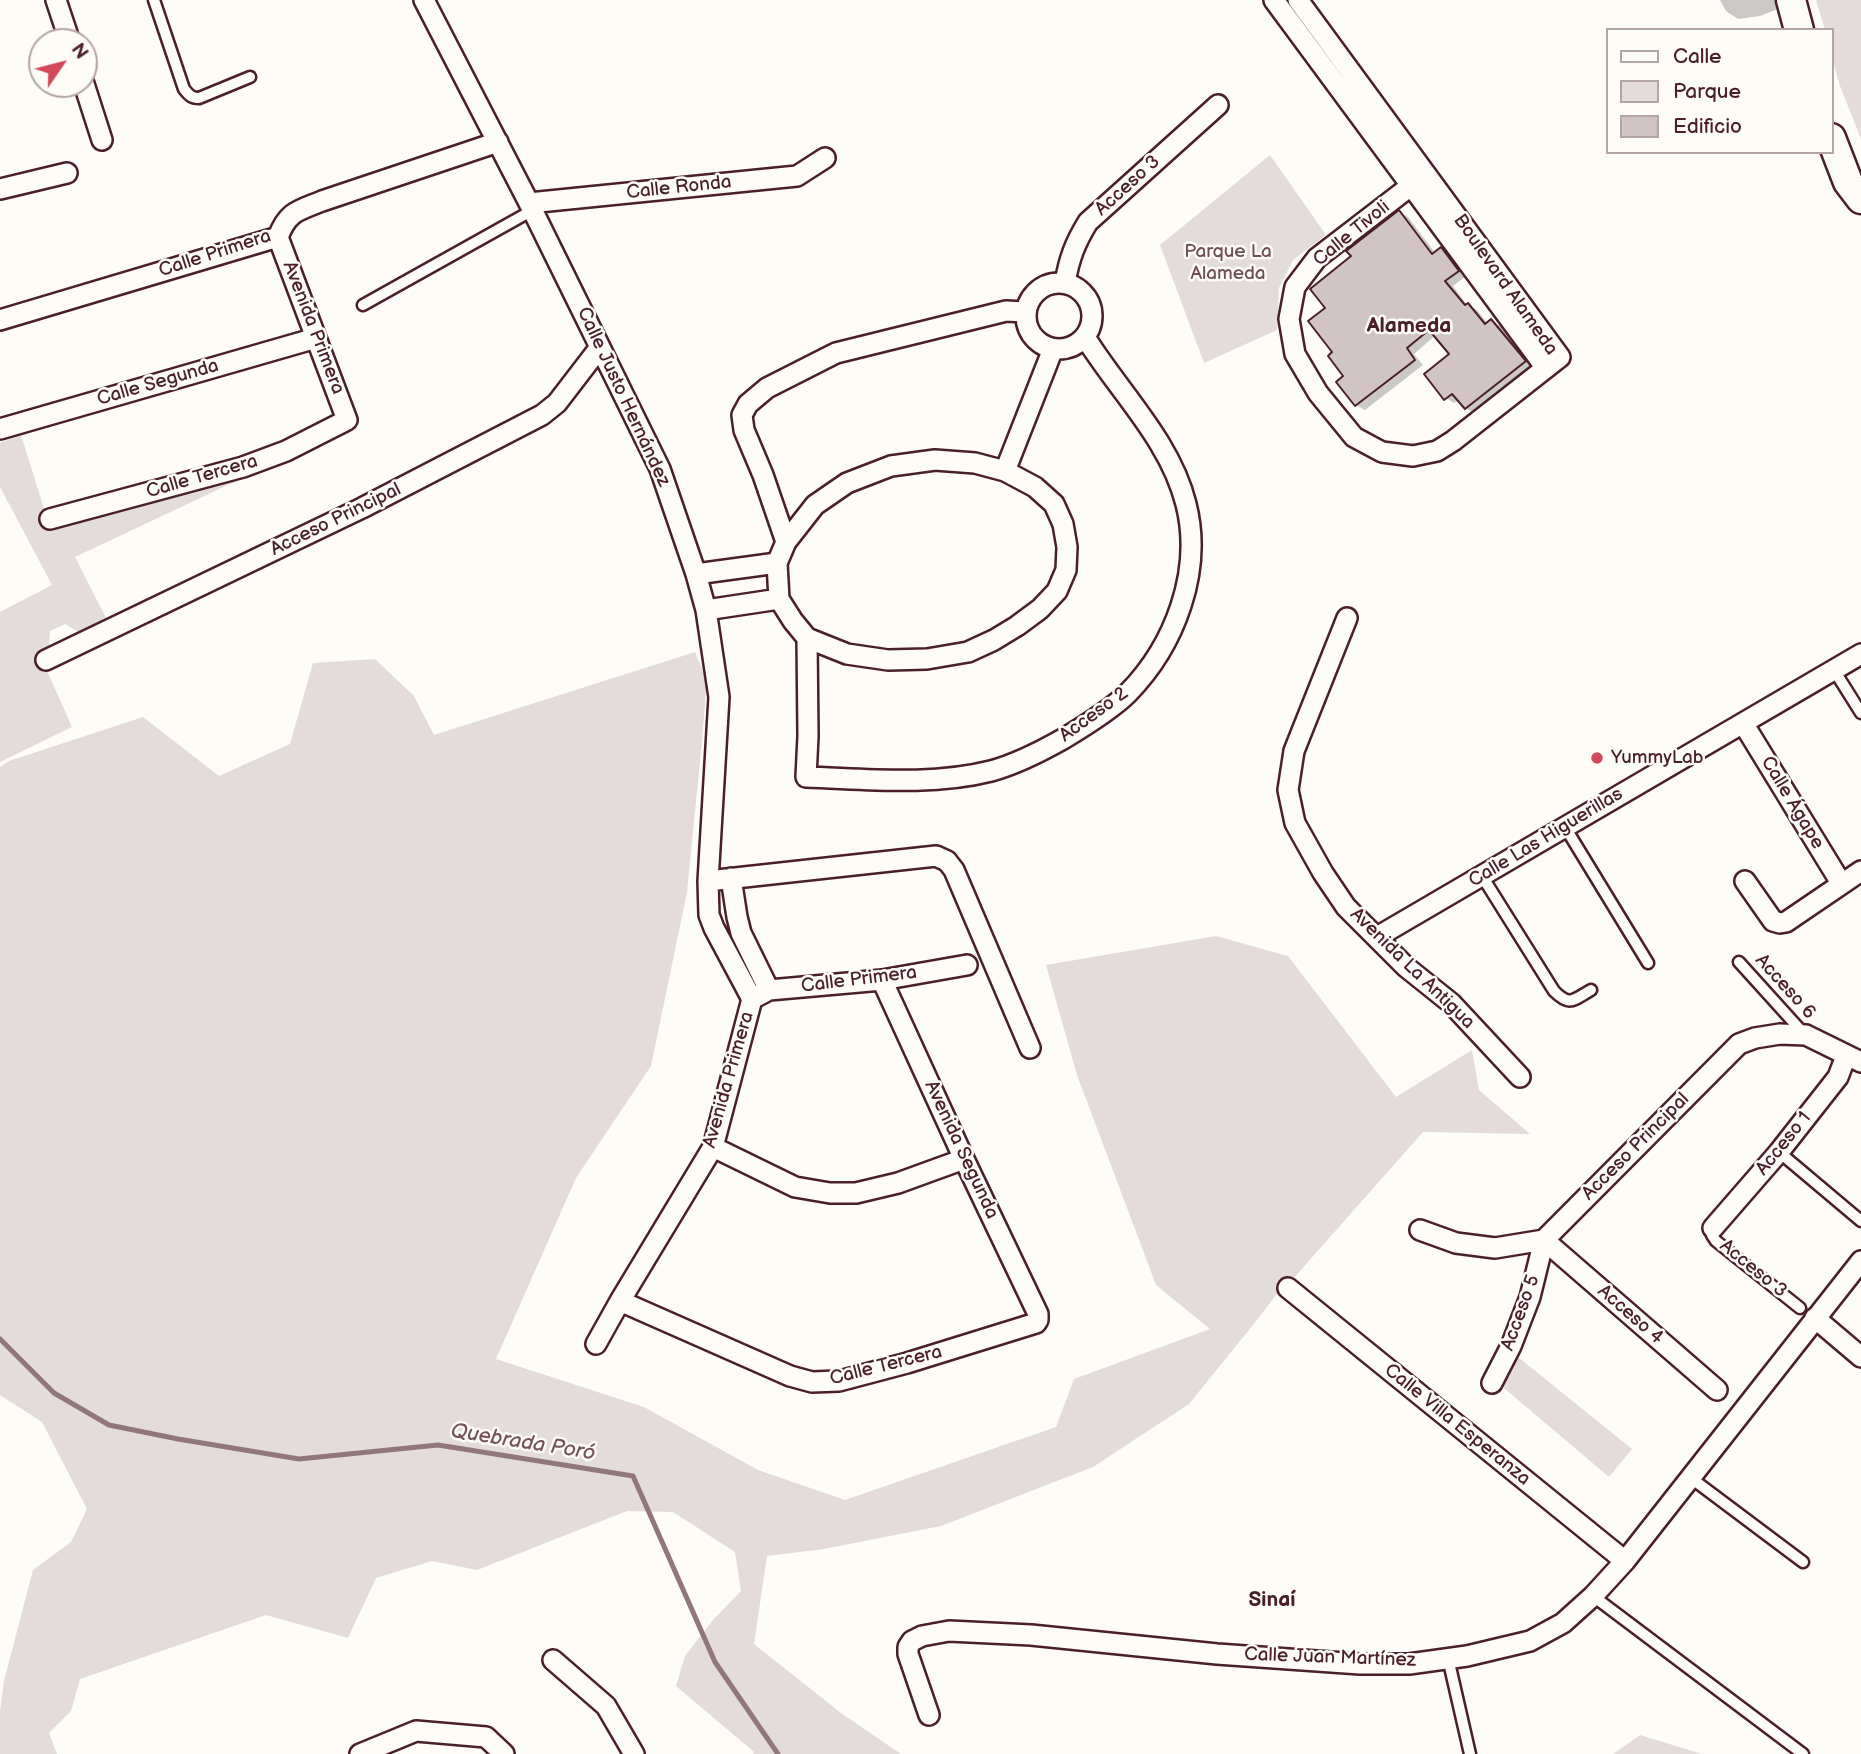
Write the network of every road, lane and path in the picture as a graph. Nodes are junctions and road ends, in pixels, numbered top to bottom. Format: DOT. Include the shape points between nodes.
graph roads {
  1 [pos="56,0"];
  2 [pos="154,0"];
  3 [pos="424,0"];
  4 [pos="1274,0"];
  5 [pos="1298,0"];
  6 [pos="1791,0"];
  7 [pos="65,28"];
  8 [pos="1798,28"];
  9 [pos="1318,44"];
  10 [pos="250,77"];
  11 [pos="88,98"];
  12 [pos="1218,105"];
  13 [pos="102,140"];
  14 [pos="498,142"];
  15 [pos="1833,143"];
  16 [pos="824,158"];
  17 [pos="67,173"];
  18 [pos="1419,180"];
  19 [pos="0,189"];
  20 [pos="1861,199"];
  21 [pos="531,206"];
  22 [pos="278,237"];
  23 [pos="1065,283"];
  24 [pos="363,305"];
  25 [pos="1025,312"];
  26 [pos="0,320"];
  27 [pos="1085,337"];
  28 [pos="316,338"];
  29 [pos="600,347"];
  30 [pos="1053,349"];
  31 [pos="1546,368"];
  32 [pos="347,420"];
  33 [pos="0,429"];
  34 [pos="1005,471"];
  35 [pos="50,519"];
  36 [pos="786,542"];
  37 [pos="777,563"];
  38 [pos="696,574"];
  39 [pos="779,599"];
  40 [pos="706,610"];
  41 [pos="1347,618"];
  42 [pos="807,638"];
  43 [pos="1861,654"];
  44 [pos="46,660"];
  45 [pos="1834,670"];
  46 [pos="1861,690"];
  47 [pos="1851,696"];
  48 [pos="1861,713"];
  49 [pos="1743,723"];
  50 [pos="1564,826"];
  51 [pos="1861,871"];
  52 [pos="1482,876"];
  53 [pos="731,878"];
  54 [pos="708,881"];
  55 [pos="1745,881"];
  56 [pos="1841,883"];
  57 [pos="1377,937"];
  58 [pos="1739,962"];
  59 [pos="1648,963"];
  60 [pos="967,965"];
  61 [pos="882,979"];
  62 [pos="1591,990"];
  63 [pos="761,995"];
  64 [pos="1806,1035"];
  65 [pos="1030,1048"];
  66 [pos="1856,1061"];
  67 [pos="1520,1077"];
  68 [pos="713,1147"];
  69 [pos="1779,1152"];
  70 [pos="964,1159"];
  71 [pos="1861,1221"];
  72 [pos="1713,1227"];
  73 [pos="1420,1230"];
  74 [pos="1544,1240"];
  75 [pos="1861,1261"];
  76 [pos="1288,1288"];
  77 [pos="620,1301"];
  78 [pos="1807,1313"];
  79 [pos="1038,1320"];
  80 [pos="596,1344"];
  81 [pos="1861,1357"];
  82 [pos="1492,1383"];
  83 [pos="1717,1391"];
  84 [pos="1691,1478"];
  85 [pos="1625,1561"];
  86 [pos="1802,1562"];
  87 [pos="1593,1596"];
  88 [pos="1448,1658"];
  89 [pos="553,1660"];
  90 [pos="929,1715"];
  91 [pos="360,1754"];
  92 [pos="505,1754"];
  93 [pos="634,1754"];
  94 [pos="1470,1754"];
  95 [pos="1803,1754"];
  1 -- 7 [label="street"];
  2 -- 10 [label="lane" via="189,95 199,98"];
  3 -- 14 [label="street, Calle Justo Hernández"];
  4 -- 9 [label="street, Boulevard Alameda"];
  5 -- 9 [label="street, Boulevard Alameda"];
  6 -- 8 [label="main road"];
  9 -- 18 [label="street, Boulevard Alameda"];
  11 -- 13 [label="street"];
  12 -- 23 [label="street, Acceso 3" via="1088,222 1070,258"];
  14 -- 21 [label="street, Calle Justo Hernández"];
  14 -- 22 [label="street, Calle Primera" via="294,213"];
  15 -- 20 [label="main road" via="1848,182"];
  16 -- 21 [label="street, Calle Ronda" via="797,176"];
  17 -- 19 [label="street"];
  18 -- 31 [label="street, Boulevard Alameda"];
  18 -- 31 [label="street, Calle Tivoli" via="1317,258 1296,287 1289,320 1295,354 1318,393 1354,437 1382,452 1413,456 1437,451 1454,441"];
  21 -- 24 [label="lane"];
  21 -- 29 [label="street, Calle Justo Hernández"];
  22 -- 26 [label="street, Calle Primera"];
  22 -- 28 [label="street, Avenida Primera"];
  23 -- 25 [label="street" via="1044,286"];
  23 -- 27 [label="street" via="1076,287 1090,305 1091,327"];
  25 -- 30 [label="street" via="1035,340"];
  25 -- 36 [label="street" via="1006,311 836,352 766,388 748,404 742,415 744,430"];
  27 -- 30 [label="street" via="1071,348"];
  27 -- 42 [label="street, Acceso 2" via="1170,461 1186,503 1191,533 1184,597 1171,633 1127,694 1032,757 989,771 934,780 806,777"];
  28 -- 32 [label="street, Avenida Primera"];
  28 -- 33 [label="street, Calle Segunda"];
  29 -- 38 [label="street, Calle Justo Hernández" via="660,469"];
  29 -- 44 [label="street, Acceso Principal" via="542,415 362,508"];
  30 -- 34 [label="street"];
  32 -- 35 [label="street, Calle Tercera" via="243,467"];
  34 -- 36 [label="street" via="935,460 891,466 847,482 815,505"];
  34 -- 42 [label="street" via="1054,504 1063,524 1066,570 1057,591 1040,610 968,652 927,659 847,654"];
  36 -- 37 [label="street"];
  37 -- 38 [label="street"];
  37 -- 39 [label="street"];
  38 -- 40 [label="street, Calle Justo Hernández"];
  39 -- 40 [label="street"];
  39 -- 42 [label="street"];
  40 -- 54 [label="street, Calle Justo Hernández" via="719,697"];
  41 -- 57 [label="street, Avenida La Antigua" via="1294,751 1288,790 1295,823 1323,873 1346,907"];
  43 -- 45 [label="street, Calle Las Higuerillas"];
  45 -- 47 [label="lane"];
  45 -- 49 [label="street, Calle Las Higuerillas"];
  46 -- 47 [label="lane"];
  47 -- 48 [label="lane"];
  49 -- 50 [label="street, Calle Las Higuerillas"];
  49 -- 56 [label="street, Calle Ágape"];
  50 -- 52 [label="street, Calle Las Higuerillas"];
  50 -- 59 [label="lane"];
  51 -- 56 [label="street"];
  52 -- 57 [label="street, Calle Las Higuerillas"];
  52 -- 62 [label="lane" via="1553,991 1571,1001"];
  53 -- 54 [label="street"];
  53 -- 63 [label="street, Avenida Primera" via="741,933"];
  53 -- 65 [label="street" via="936,856 947,861"];
  54 -- 63 [label="street, Avenida Primera" via="714,928"];
  55 -- 56 [label="street" via="1773,921 1780,923"];
  57 -- 67 [label="street, Avenida La Antigua" via="1451,1003"];
  58 -- 64 [label="lane, Acceso 6"];
  60 -- 61 [label="street, Calle Primera"];
  61 -- 63 [label="street, Calle Primera"];
  61 -- 70 [label="street, Avenida Segunda"];
  63 -- 68 [label="street, Avenida Primera"];
  64 -- 66 [label="street, Acceso Principal"];
  64 -- 74 [label="street, Acceso Principal" via="1780,1034 1739,1044"];
  66 -- 69 [label="street, Acceso 1"];
  68 -- 70 [label="street" via="795,1188 830,1193 856,1193 898,1183"];
  68 -- 77 [label="street, Avenida Primera"];
  69 -- 71 [label="lane"];
  69 -- 72 [label="street, Acceso 1"];
  70 -- 79 [label="street, Avenida Segunda"];
  72 -- 78 [label="lane, Acceso 3" via="1716,1241"];
  73 -- 74 [label="street" via="1456,1243 1494,1248"];
  74 -- 82 [label="street, Acceso 5" via="1531,1297"];
  74 -- 83 [label="street, Acceso 4"];
  75 -- 78 [label="street, Calle Juan Martínez"];
  76 -- 85 [label="street, Calle Villa Esperanza"];
  77 -- 79 [label="street, Calle Tercera" via="790,1377 812,1382 839,1381 908,1363"];
  77 -- 80 [label="street, Avenida Primera"];
  78 -- 81 [label="street"];
  78 -- 84 [label="street, Calle Juan Martínez"];
  84 -- 85 [label="street, Calle Juan Martínez"];
  84 -- 86 [label="lane"];
  85 -- 87 [label="street, Calle Juan Martínez"];
  87 -- 88 [label="street, Calle Juan Martínez" via="1563,1623 1530,1641"];
  87 -- 95 [label="lane"];
  88 -- 90 [label="street, Calle Juan Martínez" via="1360,1664 949,1631 922,1636 908,1647"];
  88 -- 94 [label="lane"];
  89 -- 93 [label="street" via="606,1706"];
  91 -- 92 [label="street" via="416,1731 486,1737"];
}
